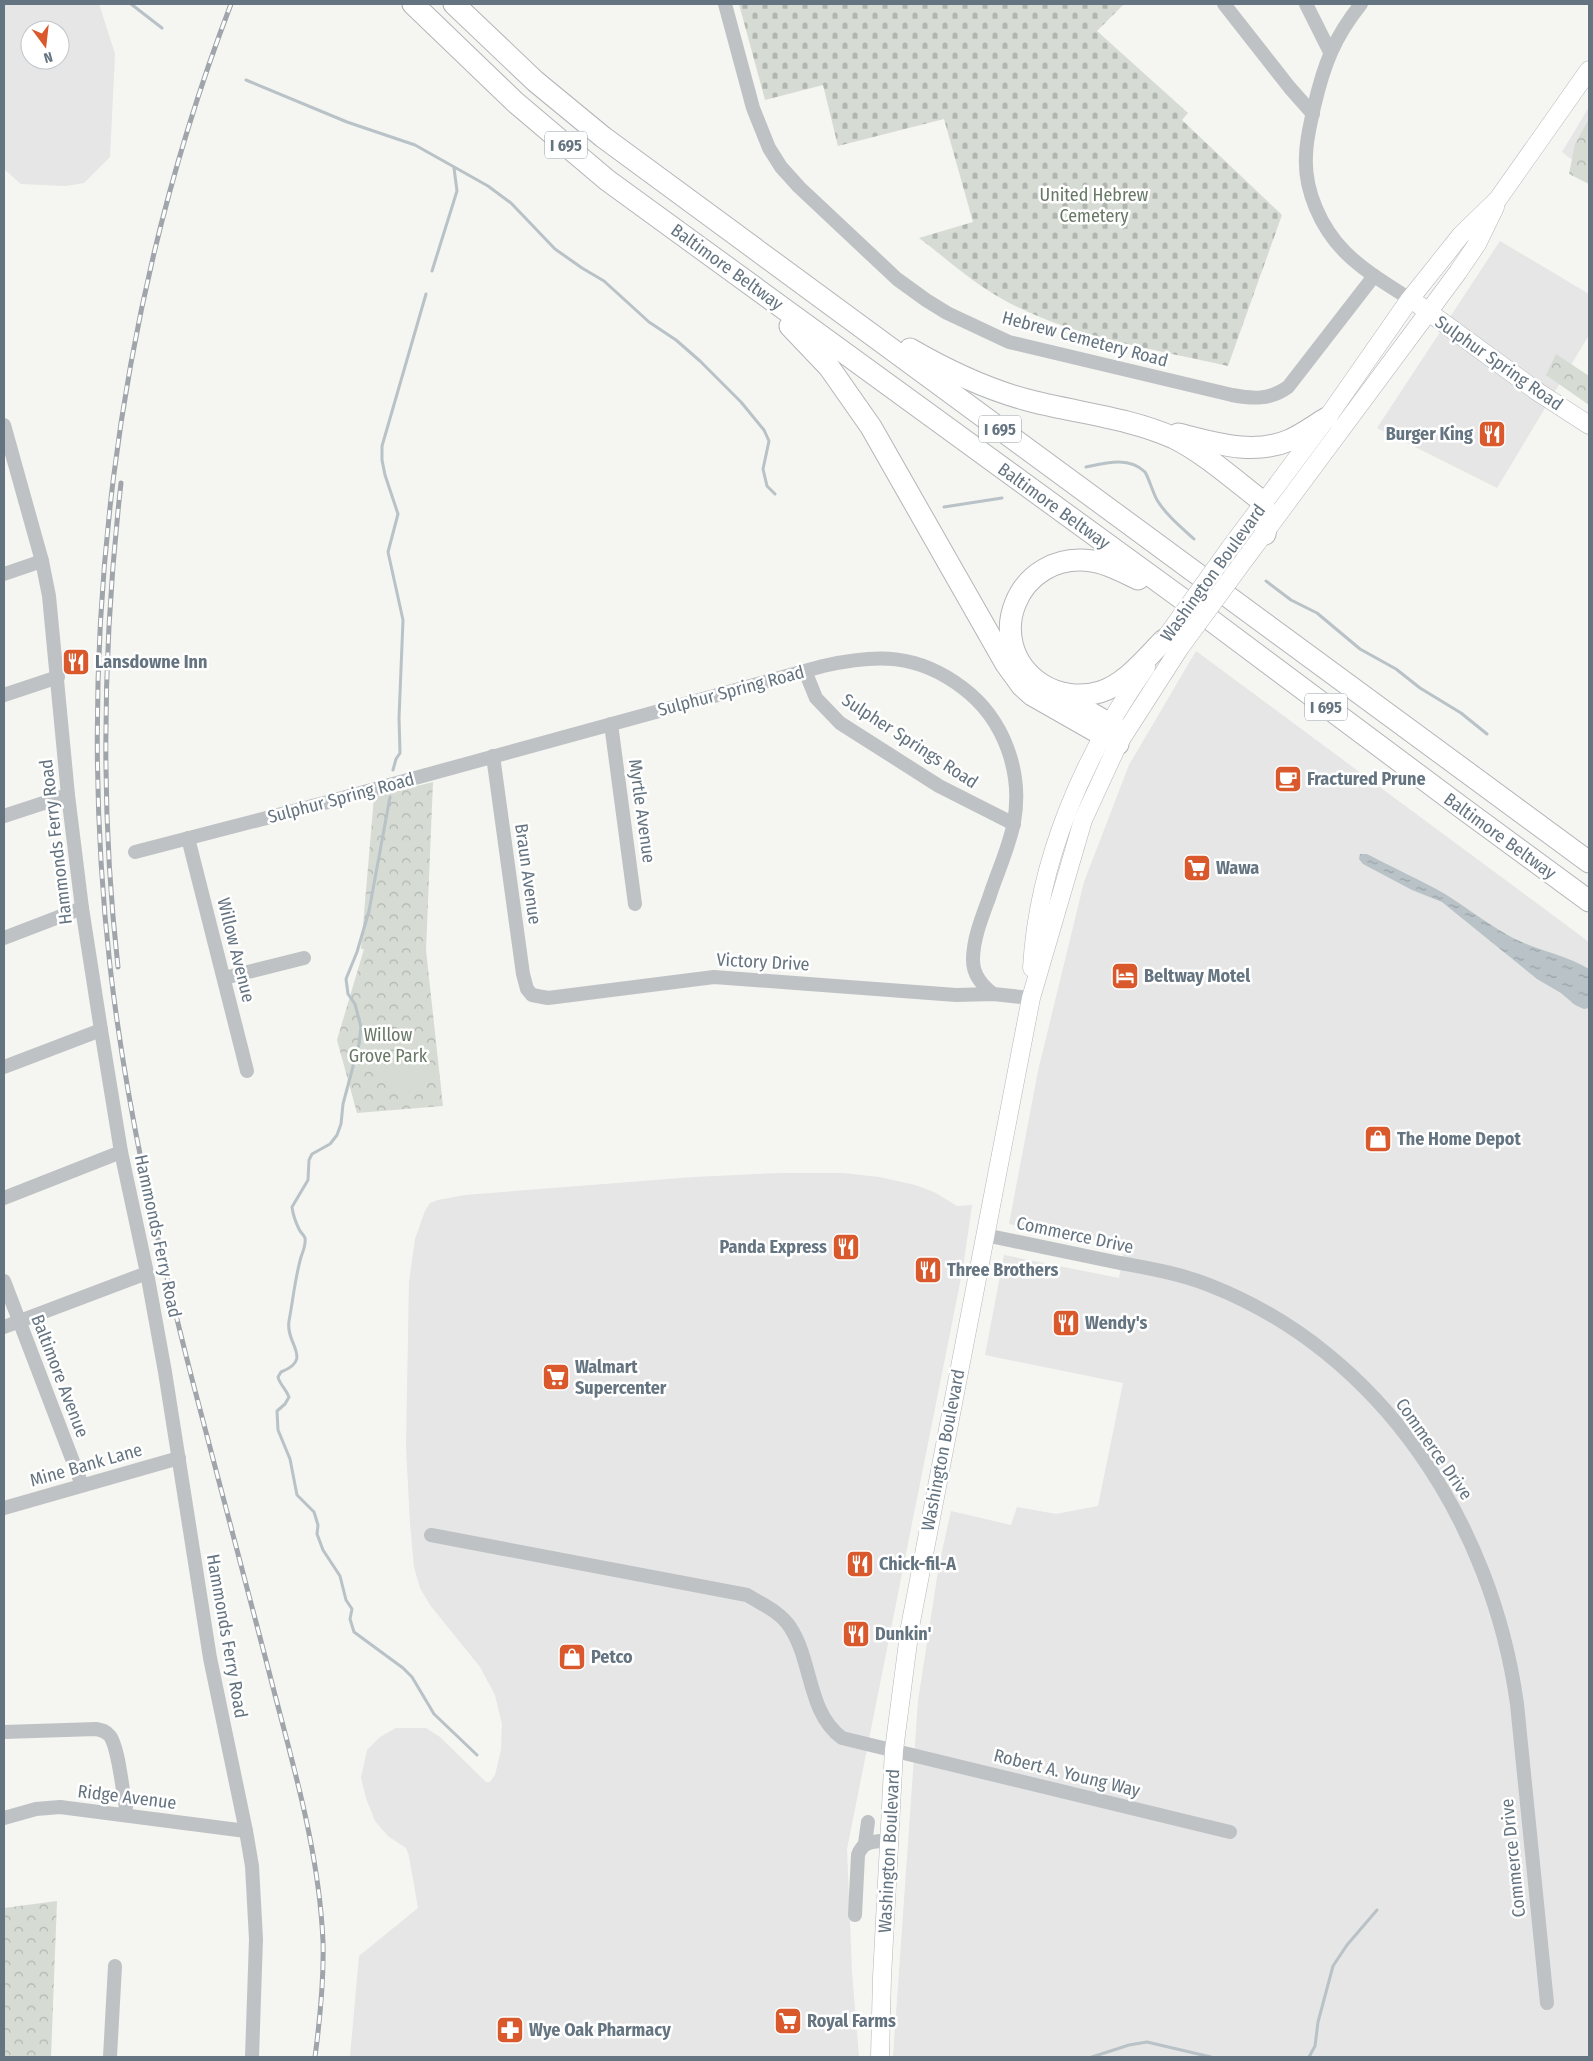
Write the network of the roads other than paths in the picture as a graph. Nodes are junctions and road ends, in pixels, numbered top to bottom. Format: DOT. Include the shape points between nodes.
graph roads {
  1 [pos="413,4"];
  2 [pos="454,4"];
  3 [pos="725,4"];
  4 [pos="1224,4"];
  5 [pos="1306,4"];
  6 [pos="1361,4"];
  7 [pos="1330,52"];
  8 [pos="1589,70"];
  9 [pos="1313,114"];
  10 [pos="1498,199"];
  11 [pos="714,257"];
  12 [pos="1374,276"];
  13 [pos="804,286"];
  14 [pos="1410,299"];
  15 [pos="1428,312"];
  16 [pos="1327,418"];
  17 [pos="4,425"];
  18 [pos="1589,425"];
  19 [pos="1145,427"];
  20 [pos="7,451"];
  21 [pos="1263,502"];
  22 [pos="1265,534"];
  23 [pos="42,561"];
  24 [pos="4,574"];
  25 [pos="1192,606"];
  26 [pos="1172,644"];
  27 [pos="805,671"];
  28 [pos="58,677"];
  29 [pos="1056,692"];
  30 [pos="4,694"];
  31 [pos="612,724"];
  32 [pos="1113,734"];
  33 [pos="493,756"];
  34 [pos="68,795"];
  35 [pos="4,816"];
  36 [pos="1014,824"];
  37 [pos="188,838"];
  38 [pos="1559,839"];
  39 [pos="134,852"];
  40 [pos="1589,857"];
  41 [pos="1589,862"];
  42 [pos="1589,901"];
  43 [pos="635,904"];
  44 [pos="82,908"];
  45 [pos="4,938"];
  46 [pos="304,958"];
  47 [pos="224,978"];
  48 [pos="993,994"];
  49 [pos="532,995"];
  50 [pos="1031,998"];
  51 [pos="101,1030"];
  52 [pos="4,1067"];
  53 [pos="247,1071"];
  54 [pos="121,1152"];
  55 [pos="4,1198"];
  56 [pos="985,1236"];
  57 [pos="147,1273"];
  58 [pos="4,1281"];
  59 [pos="19,1321"];
  60 [pos="4,1327"];
  61 [pos="179,1458"];
  62 [pos="82,1485"];
  63 [pos="4,1508"];
  64 [pos="431,1535"];
  65 [pos="4,1732"];
  66 [pos="894,1750"];
  67 [pos="123,1815"];
  68 [pos="4,1818"];
  69 [pos="868,1822"];
  70 [pos="246,1831"];
  71 [pos="1230,1832"];
  72 [pos="889,1840"];
  73 [pos="865,1843"];
  74 [pos="855,1915"];
  75 [pos="115,1966"];
  76 [pos="1547,2003"];
  77 [pos="110,2057"];
  78 [pos="252,2057"];
  79 [pos="880,2057"];
  1 -- 11 [label="highway, Baltimore Beltway / I 695" via="515,102 607,180"];
  2 -- 13 [label="highway, Baltimore Beltway / I 695" via="535,80 603,137"];
  3 -- 12 [label="street, Hebrew Cemetery Road" via="756,115 769,148 781,167 897,279 926,300 989,334 1062,356 1232,395 1260,398 1275,395 1288,387"];
  4 -- 9 [label="street"];
  5 -- 7 [label="street"];
  6 -- 7 [label="street" via="1344,25"];
  7 -- 9 [label="street"];
  8 -- 10 [label="main road, Washington Boulevard"];
  9 -- 12 [label="street" via="1306,155 1309,187 1316,206 1324,224 1345,252"];
  10 -- 14 [label="main road, Washington Boulevard" via="1461,236"];
  10 -- 15 [label="main road, Washington Boulevard" via="1477,244"];
  11 -- 25 [label="highway, Baltimore Beltway / I 695"];
  11 -- 32 [label="highway" via="810,346 850,396 871,427 1006,664 1022,686 1048,706"];
  12 -- 14 [label="street"];
  13 -- 19 [label="highway" via="918,354 962,376 1029,401"];
  13 -- 38 [label="highway, Baltimore Beltway / I 695"];
  14 -- 15 [label="main road, Sulphur Spring Road"];
  14 -- 16 [label="main road, Washington Boulevard"];
  15 -- 18 [label="main road, Sulphur Spring Road"];
  15 -- 22 [label="main road, Washington Boulevard"];
  16 -- 19 [label="highway" via="1291,439 1257,448 1237,447"];
  16 -- 21 [label="main road, Washington Boulevard"];
  17 -- 20 [label="street, Hammonds Ferry Road"];
  19 -- 21 [label="highway" via="1198,453"];
  20 -- 23 [label="street, Hammonds Ferry Road"];
  21 -- 22 [label="highway" via="1267,523"];
  21 -- 26 [label="main road, Washington Boulevard, bridge" via="1230,548"];
  22 -- 26 [label="main road, Washington Boulevard, bridge"];
  23 -- 24 [label="street"];
  23 -- 28 [label="street, Hammonds Ferry Road"];
  25 -- 29 [label="highway" via="1110,565 1077,560 1045,568 1033,576 1018,596 1011,639 1021,666 1032,678"];
  25 -- 42 [label="highway, Baltimore Beltway / I 695"];
  26 -- 29 [label="highway" via="1100,692 1073,695"];
  26 -- 32 [label="main road, Washington Boulevard" via="1128,692"];
  27 -- 31 [label="street, Sulphur Spring Road"];
  27 -- 36 [label="street, Sulpher Springs Road" via="816,698 840,723 939,786"];
  27 -- 36 [label="street, Sulphur Spring Road" via="854,659 897,658 951,679 972,695 998,727 1016,781"];
  28 -- 30 [label="street"];
  28 -- 34 [label="street, Hammonds Ferry Road"];
  29 -- 32 [label="highway"];
  31 -- 33 [label="street, Sulphur Spring Road"];
  31 -- 43 [label="street, Myrtle Avenue"];
  32 -- 50 [label="main road, Washington Boulevard" via="1066,814 1050,862 1037,916"];
  33 -- 37 [label="street, Sulphur Spring Road"];
  33 -- 49 [label="street, Braun Avenue" via="523,974"];
  34 -- 35 [label="street"];
  34 -- 44 [label="street, Hammonds Ferry Road"];
  36 -- 48 [label="street, Sulphur Spring Road" via="975,944 973,960 981,985"];
  37 -- 39 [label="street, Sulphur Spring Road"];
  37 -- 47 [label="street, Willow Avenue"];
  38 -- 40 [label="highway"];
  38 -- 41 [label="highway, Baltimore Beltway / I 695"];
  44 -- 45 [label="street"];
  44 -- 51 [label="street, Hammonds Ferry Road"];
  46 -- 47 [label="street"];
  47 -- 53 [label="street, Willow Avenue"];
  48 -- 49 [label="street, Victory Drive" via="956,995 714,977 555,997"];
  48 -- 50 [label="street"];
  50 -- 56 [label="main road, Washington Boulevard"];
  51 -- 52 [label="street"];
  51 -- 54 [label="street, Hammonds Ferry Road"];
  54 -- 55 [label="street"];
  54 -- 57 [label="street, Hammonds Ferry Road"];
  56 -- 66 [label="main road, Washington Boulevard" via="910,1627"];
  56 -- 76 [label="street, Commerce Drive" via="1166,1272 1236,1296 1265,1310 1318,1345 1362,1385 1405,1434 1432,1471 1470,1539 1485,1573 1513,1671"];
  57 -- 59 [label="street"];
  57 -- 61 [label="street, Hammonds Ferry Road"];
  58 -- 59 [label="street, Baltimore Avenue"];
  59 -- 60 [label="street"];
  59 -- 62 [label="street, Baltimore Avenue"];
  61 -- 62 [label="street, Mine Bank Lane"];
  61 -- 70 [label="street, Hammonds Ferry Road" via="210,1658"];
  62 -- 63 [label="street, Mine Bank Lane"];
  64 -- 66 [label="street, Robert A. Young Way" via="747,1595 778,1614 789,1626 797,1639 822,1717 832,1731 842,1738"];
  65 -- 67 [label="street" via="104,1730 114,1748 126,1807"];
  66 -- 71 [label="street, Robert A. Young Way"];
  66 -- 72 [label="main road, Washington Boulevard"];
  67 -- 68 [label="street, Ridge Avenue" via="48,1807"];
  67 -- 70 [label="street, Ridge Avenue"];
  69 -- 73 [label="street"];
  70 -- 78 [label="street, Hammonds Ferry Road" via="255,1902"];
  72 -- 73 [label="street"];
  72 -- 79 [label="main road, Washington Boulevard"];
  73 -- 74 [label="street" via="858,1855"];
  75 -- 77 [label="street"];
}
